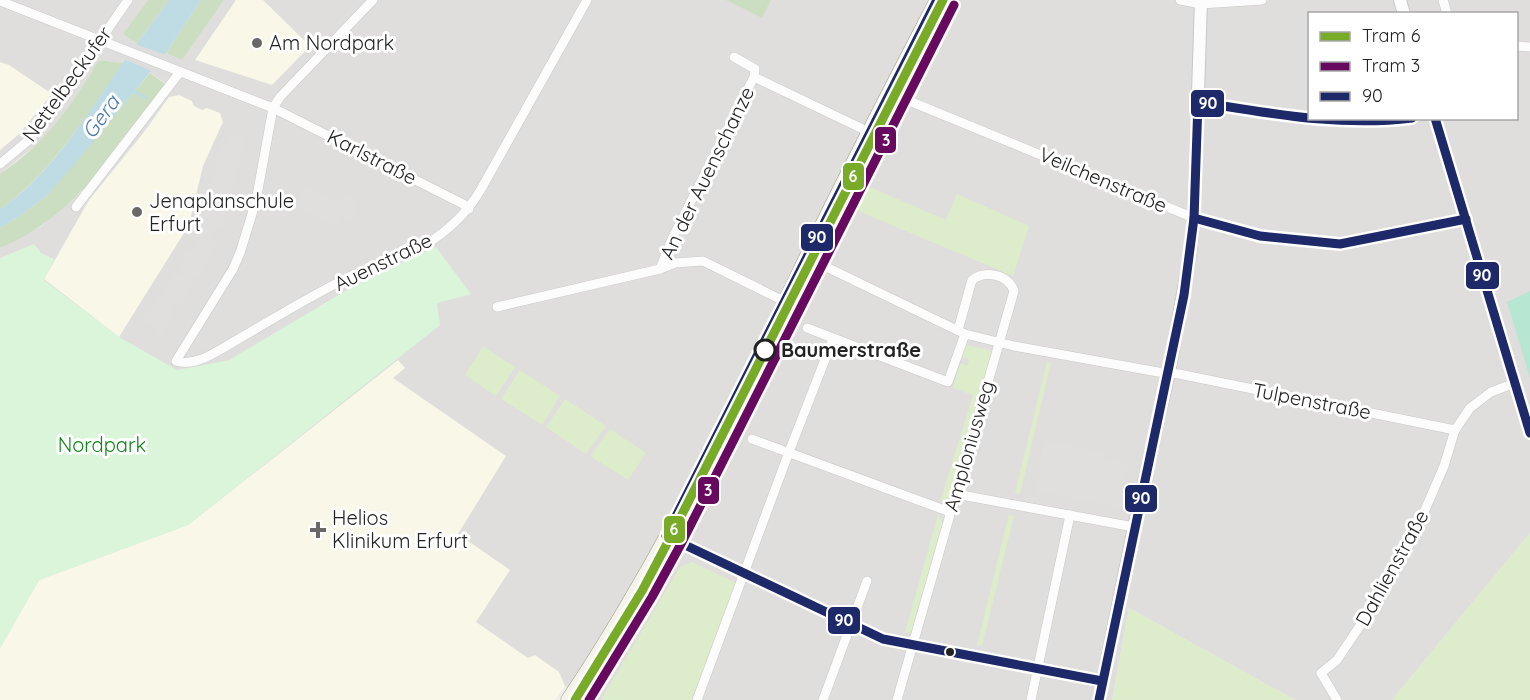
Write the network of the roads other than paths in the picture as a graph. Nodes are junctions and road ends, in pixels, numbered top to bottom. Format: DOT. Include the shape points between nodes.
graph roads {
  1 [pos="128,0"];
  2 [pos="373,0"];
  3 [pos="587,0"];
  4 [pos="937,0"];
  5 [pos="952,0"];
  6 [pos="1180,0"];
  7 [pos="1262,0"];
  8 [pos="0,2"];
  9 [pos="1201,2"];
  10 [pos="100,41"];
  11 [pos="734,57"];
  12 [pos="177,71"];
  13 [pos="754,77"];
  14 [pos="895,95"];
  15 [pos="1198,102"];
  16 [pos="273,108"];
  17 [pos="1308,119"];
  18 [pos="1311,120"];
  19 [pos="1399,120"];
  20 [pos="1436,120"];
  21 [pos="869,132"];
  22 [pos="0,164"];
  23 [pos="76,207"];
  24 [pos="468,209"];
  25 [pos="1194,218"];
  26 [pos="1466,219"];
  27 [pos="819,263"];
  28 [pos="660,269"];
  29 [pos="791,305"];
  30 [pos="497,307"];
  31 [pos="807,328"];
  32 [pos="961,332"];
  33 [pos="833,339"];
  34 [pos="998,342"];
  35 [pos="1169,372"];
  36 [pos="1515,383"];
  37 [pos="1455,430"];
  38 [pos="1530,433"];
  39 [pos="752,439"];
  40 [pos="789,452"];
  41 [pos="956,494"];
  42 [pos="950,512"];
  43 [pos="1070,515"];
  44 [pos="1134,527"];
  45 [pos="666,536"];
  46 [pos="680,543"];
  47 [pos="745,573"];
  48 [pos="867,581"];
  49 [pos="850,625"];
  50 [pos="913,645"];
  51 [pos="1037,669"];
  52 [pos="1102,681"];
  53 [pos="568,700"];
  54 [pos="587,700"];
  55 [pos="697,700"];
  56 [pos="823,700"];
  57 [pos="897,700"];
  58 [pos="1032,700"];
  59 [pos="1099,700"];
  60 [pos="1337,700"];
  1 -- 10 [label="street, Nettelbeckufer"];
  2 -- 16 [label="street"];
  3 -- 24 [label="street, Auenstraße"];
  4 -- 14 [label="main road"];
  5 -- 14 [label="main road"];
  6 -- 9 [label="street"];
  7 -- 9 [label="street"];
  8 -- 10 [label="street, Karlstraße"];
  9 -- 15 [label="street"];
  10 -- 12 [label="street, Karlstraße"];
  10 -- 22 [label="street, Nettelbeckufer" via="44,122"];
  11 -- 13 [label="street" via="755,69"];
  12 -- 16 [label="street, Karlstraße"];
  12 -- 23 [label="street"];
  13 -- 21 [label="street"];
  13 -- 28 [label="street, An der Auenschanze"];
  14 -- 21 [label="main road"];
  14 -- 25 [label="street, Veilchenstraße"];
  14 -- 27 [label="main road"];
  15 -- 17 [label="street"];
  15 -- 25 [label="street"];
  16 -- 24 [label="street, Karlstraße"];
  16 -- 24 [label="street, Auenstraße" via="261,177 240,253 176,362 185,364 208,356 351,276 424,245"];
  18 -- 19 [label="street" via="1374,123"];
  20 -- 26 [label="street"];
  21 -- 29 [label="main road"];
  25 -- 26 [label="street, Veilchenstraße" via="1260,236 1340,244"];
  25 -- 35 [label="street"];
  26 -- 36 [label="street"];
  27 -- 29 [label="main road"];
  27 -- 32 [label="street, Tulpenstraße"];
  28 -- 29 [label="street" via="675,263 703,261"];
  28 -- 30 [label="street"];
  29 -- 45 [label="main road"];
  29 -- 46 [label="main road"];
  31 -- 33 [label="street"];
  32 -- 33 [label="street" via="948,382"];
  32 -- 34 [label="street, Tulpenstraße"];
  32 -- 34 [label="street, Amploniusweg" via="972,280 979,275 993,275 1009,282 1014,291"];
  33 -- 40 [label="street"];
  34 -- 35 [label="street, Tulpenstraße"];
  34 -- 41 [label="street, Amploniusweg"];
  35 -- 37 [label="street, Tulpenstraße"];
  35 -- 44 [label="street"];
  36 -- 37 [label="street, Dahlienstraße" via="1491,392 1470,408"];
  36 -- 38 [label="street"];
  37 -- 60 [label="street, Dahlienstraße" via="1412,540 1337,660 1321,673"];
  39 -- 40 [label="street"];
  40 -- 42 [label="street"];
  40 -- 47 [label="street"];
  41 -- 42 [label="street, Amploniusweg"];
  41 -- 43 [label="street"];
  42 -- 50 [label="street, Amploniusweg"];
  43 -- 44 [label="street"];
  43 -- 51 [label="street"];
  44 -- 52 [label="street"];
  45 -- 46 [label="street"];
  45 -- 53 [label="main road" via="638,589"];
  46 -- 47 [label="street"];
  46 -- 54 [label="main road"];
  47 -- 49 [label="street"];
  47 -- 55 [label="street"];
  48 -- 49 [label="street"];
  49 -- 50 [label="street" via="883,639"];
  49 -- 56 [label="street"];
  50 -- 51 [label="street"];
  50 -- 57 [label="street, Amploniusweg"];
  51 -- 52 [label="street"];
  51 -- 58 [label="street"];
  52 -- 59 [label="street"];
}
